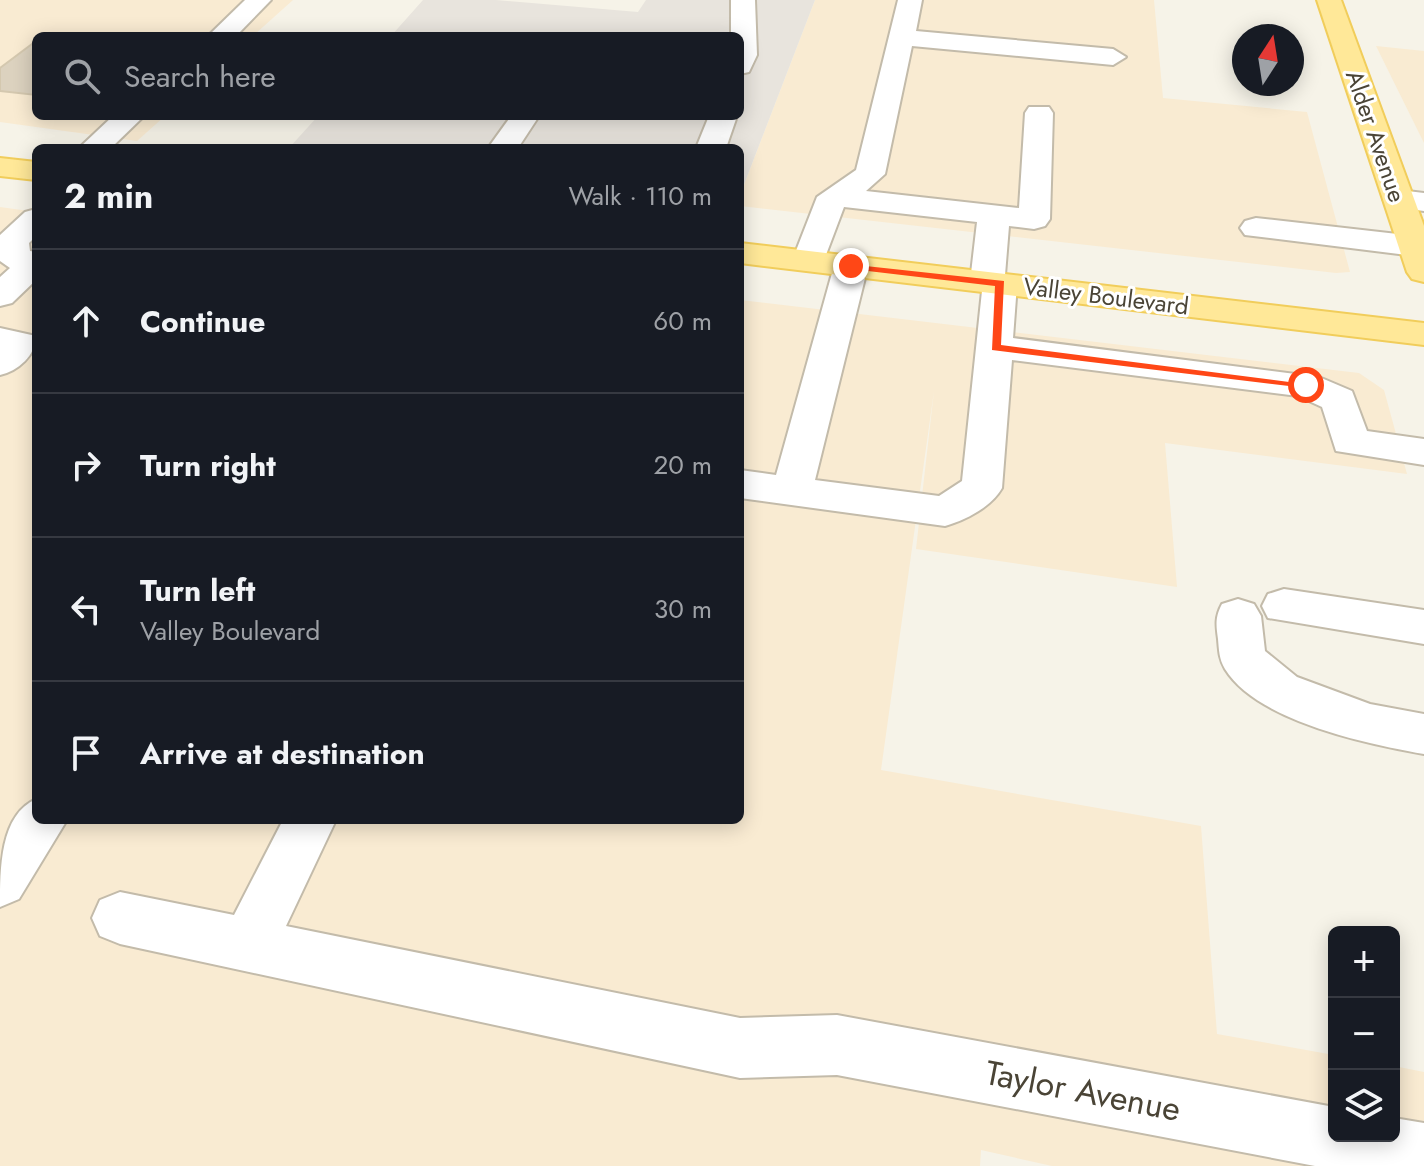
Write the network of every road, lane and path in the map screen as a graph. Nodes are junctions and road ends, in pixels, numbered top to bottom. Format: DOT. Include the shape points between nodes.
graph roads {
  1 [pos="259,0"];
  2 [pos="743,0"];
  3 [pos="910,0"];
  4 [pos="1329,0"];
  5 [pos="225,32"];
  6 [pos="744,32"];
  7 [pos="902,37"];
  8 [pos="1113,57"];
  9 [pos="1039,113"];
  10 [pos="126,120"];
  11 [pos="522,120"];
  12 [pos="722,120"];
  13 [pos="98,144"];
  14 [pos="506,144"];
  15 [pos="712,144"];
  16 [pos="0,167"];
  17 [pos="32,171"];
  18 [pos="838,197"];
  19 [pos="1411,201"];
  20 [pos="994,214"];
  21 [pos="32,223"];
  22 [pos="1256,228"];
  23 [pos="744,253"];
  24 [pos="1419,259"];
  25 [pos="32,261"];
  26 [pos="809,261"];
  27 [pos="32,266"];
  28 [pos="851,266"];
  29 [pos="994,283"];
  30 [pos="0,296"];
  31 [pos="1424,334"];
  32 [pos="0,339"];
  33 [pos="996,347"];
  34 [pos="0,364"];
  35 [pos="1424,452"];
  36 [pos="744,485"];
  37 [pos="792,491"];
  38 [pos="1284,606"];
  39 [pos="1238,616"];
  40 [pos="1424,627"];
  41 [pos="1424,734"];
  42 [pos="38,824"];
  43 [pos="308,824"];
  44 [pos="0,882"];
  45 [pos="120,918"];
  46 [pos="248,945"];
  47 [pos="1424,1155"];
  1 -- 5 [label="lane"];
  2 -- 6 [label="lane"];
  3 -- 7 [label="lane"];
  4 -- 19 [label="main road, Alder Avenue"];
  7 -- 8 [label="lane"];
  7 -- 18 [label="lane" via="870,174"];
  9 -- 20 [label="lane" via="1034,219"];
  10 -- 13 [label="lane"];
  11 -- 14 [label="lane"];
  12 -- 15 [label="lane"];
  16 -- 17 [label="main road"];
  18 -- 20 [label="lane"];
  18 -- 26 [label="lane" via="828,204"];
  19 -- 24 [label="main road, Alder Avenue"];
  20 -- 29 [label="lane"];
  21 -- 25 [label="lane" via="12,241 15,259"];
  22 -- 24 [label="lane"];
  23 -- 26 [label="main road, Valley Boulevard"];
  26 -- 28 [label="main road, Valley Boulevard"];
  27 -- 30 [label="lane"];
  28 -- 29 [label="main road, Valley Boulevard"];
  28 -- 37 [label="lane"];
  29 -- 31 [label="main road, Valley Boulevard"];
  29 -- 33 [label="lane"];
  32 -- 34 [label="lane" via="22,342"];
  33 -- 35 [label="lane" via="1306,385 1339,400 1350,442"];
  33 -- 37 [label="lane" via="982,488 945,511"];
  36 -- 37 [label="lane"];
  38 -- 40 [label="lane"];
  39 -- 41 [label="lane" via="1243,659 1280,691 1367,724"];
  42 -- 44 [label="lane"];
  43 -- 46 [label="lane"];
  45 -- 46 [label="lane, Taylor Avenue"];
  46 -- 47 [label="lane, Taylor Avenue" via="740,1048 837,1045"];
}
